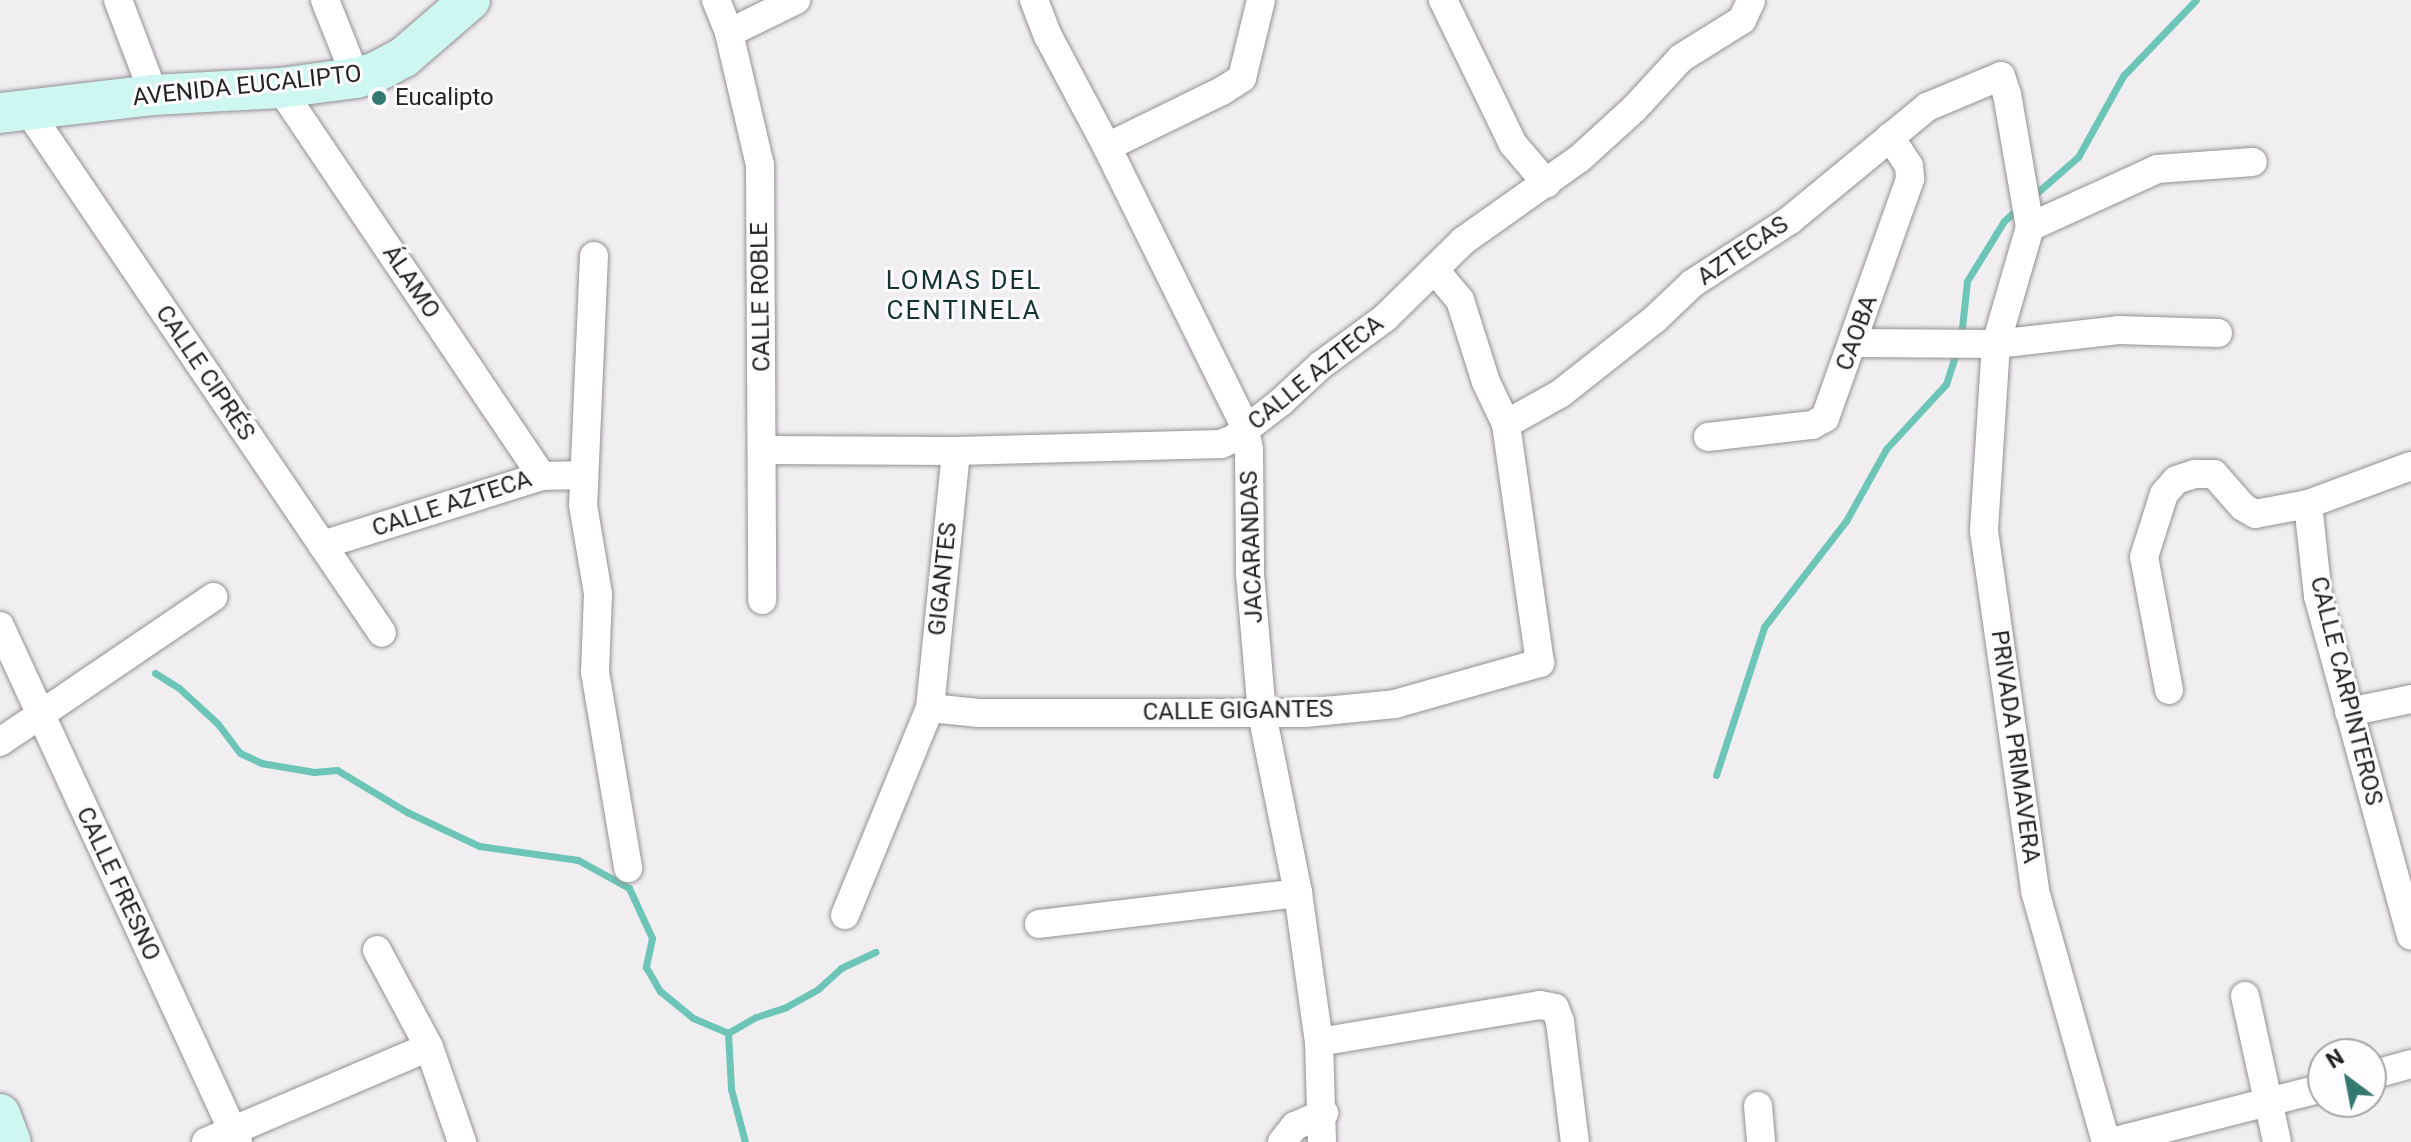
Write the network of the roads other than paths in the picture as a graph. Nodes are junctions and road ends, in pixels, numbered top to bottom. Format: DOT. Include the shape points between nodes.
graph roads {
  1 [pos="118,0"];
  2 [pos="325,0"];
  3 [pos="470,0"];
  4 [pos="716,0"];
  5 [pos="796,0"];
  6 [pos="1034,0"];
  7 [pos="1443,0"];
  8 [pos="1257,1"];
  9 [pos="1751,1"];
  10 [pos="729,33"];
  11 [pos="356,78"];
  12 [pos="280,88"];
  13 [pos="154,95"];
  14 [pos="14,112"];
  15 [pos="1890,137"];
  16 [pos="1107,147"];
  17 [pos="2253,162"];
  18 [pos="1547,184"];
  19 [pos="2030,227"];
  20 [pos="594,256"];
  21 [pos="1434,269"];
  22 [pos="2218,333"];
  23 [pos="1854,343"];
  24 [pos="1996,344"];
  25 [pos="1506,424"];
  26 [pos="1246,431"];
  27 [pos="1708,437"];
  28 [pos="762,450"];
  29 [pos="956,451"];
  30 [pos="2411,466"];
  31 [pos="584,475"];
  32 [pos="542,476"];
  33 [pos="2308,504"];
  34 [pos="322,545"];
  35 [pos="213,597"];
  36 [pos="762,600"];
  37 [pos="0,626"];
  38 [pos="382,633"];
  39 [pos="2169,690"];
  40 [pos="2411,699"];
  41 [pos="930,708"];
  42 [pos="2349,712"];
  43 [pos="39,714"];
  44 [pos="1262,714"];
  45 [pos="0,742"];
  46 [pos="628,868"];
  47 [pos="1298,893"];
  48 [pos="845,915"];
  49 [pos="1039,924"];
  50 [pos="2411,936"];
  51 [pos="377,950"];
  52 [pos="2245,996"];
  53 [pos="1319,1042"];
  54 [pos="429,1047"];
  55 [pos="2411,1064"];
  56 [pos="2387,1071"];
  57 [pos="2307,1092"];
  58 [pos="2266,1103"];
  59 [pos="1758,1106"];
  60 [pos="1324,1113"];
  61 [pos="0,1114"];
  62 [pos="235,1136"];
  63 [pos="11,1142"];
  64 [pos="206,1142"];
  65 [pos="462,1142"];
  66 [pos="1282,1142"];
  67 [pos="1322,1142"];
  68 [pos="1575,1142"];
  69 [pos="1761,1142"];
  70 [pos="2108,1142"];
  71 [pos="2277,1142"];
  1 -- 13 [label="street"];
  2 -- 11 [label="street"];
  3 -- 11 [label="street, AVENIDA EUCALIPTO" via="404,57"];
  4 -- 10 [label="street, CALLE ROBLE"];
  5 -- 10 [label="street"];
  6 -- 16 [label="street, JACARANDAS" via="1058,58"];
  7 -- 18 [label="street" via="1513,144"];
  8 -- 16 [label="street" via="1246,69 1235,84"];
  9 -- 18 [label="street, CALLE AZTECA" via="1732,29 1681,58 1626,117"];
  10 -- 28 [label="street, CALLE ROBLE" via="760,165"];
  11 -- 12 [label="street, AVENIDA EUCALIPTO"];
  12 -- 13 [label="street, AVENIDA EUCALIPTO"];
  12 -- 32 [label="street, ÁLAMO"];
  13 -- 14 [label="street, AVENIDA EUCALIPTO"];
  14 -- 34 [label="street, CALLE CIPRÉS"];
  15 -- 19 [label="street, AZTECAS" via="1927,107 2001,76"];
  15 -- 23 [label="street, CAOBA" via="1909,166 1910,179"];
  15 -- 25 [label="street, AZTECAS" via="1790,220 1693,283 1560,394"];
  16 -- 26 [label="street, JACARANDAS"];
  17 -- 19 [label="street" via="2157,169"];
  18 -- 21 [label="street, CALLE AZTECA" via="1474,233"];
  19 -- 24 [label="street, PRIVADA PRIMAVERA"];
  20 -- 31 [label="street"];
  21 -- 25 [label="street" via="1460,300 1486,382"];
  21 -- 26 [label="street, CALLE AZTECA" via="1375,327 1321,365"];
  22 -- 24 [label="street" via="2118,330"];
  23 -- 24 [label="street"];
  23 -- 27 [label="street, CAOBA" via="1821,422"];
  24 -- 70 [label="street, PRIVADA PRIMAVERA" via="1984,531 2035,891"];
  25 -- 44 [label="street, CALLE GIGANTES" via="1540,663 1395,704"];
  26 -- 29 [label="street, CALLE AZTECA" via="1221,444"];
  26 -- 44 [label="street, JACARANDAS" via="1250,574"];
  28 -- 29 [label="street, CALLE AZTECA"];
  28 -- 36 [label="street, CALLE ROBLE"];
  29 -- 41 [label="street, GIGANTES"];
  30 -- 33 [label="street"];
  31 -- 32 [label="street, CALLE AZTECA"];
  31 -- 46 [label="street" via="583,505 598,594 595,672"];
  32 -- 34 [label="street, CALLE AZTECA"];
  33 -- 39 [label="street" via="2255,514 2214,474 2176,480 2164,494 2144,557"];
  33 -- 42 [label="street, CALLE CARPINTEROS" via="2318,596"];
  34 -- 38 [label="street, CALLE CIPRÉS"];
  35 -- 43 [label="street"];
  37 -- 43 [label="street, CALLE FRESNO"];
  40 -- 42 [label="street"];
  41 -- 44 [label="street, CALLE GIGANTES" via="979,713"];
  41 -- 48 [label="street, GIGANTES"];
  42 -- 50 [label="street, CALLE CARPINTEROS"];
  43 -- 45 [label="street"];
  43 -- 62 [label="street, CALLE FRESNO"];
  44 -- 47 [label="street, JACARANDAS"];
  47 -- 49 [label="street"];
  47 -- 53 [label="street, JACARANDAS"];
  51 -- 54 [label="street"];
  52 -- 58 [label="street"];
  53 -- 60 [label="street, JACARANDAS"];
  53 -- 68 [label="street" via="1540,1005 1555,1008"];
  54 -- 62 [label="street"];
  54 -- 65 [label="street"];
  55 -- 56 [label="street"];
  57 -- 58 [label="street"];
  58 -- 70 [label="street"];
  58 -- 71 [label="street"];
  59 -- 69 [label="street"];
  60 -- 66 [label="street" via="1295,1126"];
  60 -- 67 [label="street, JACARANDAS"];
  61 -- 63 [label="street"];
  62 -- 64 [label="street"];
}
